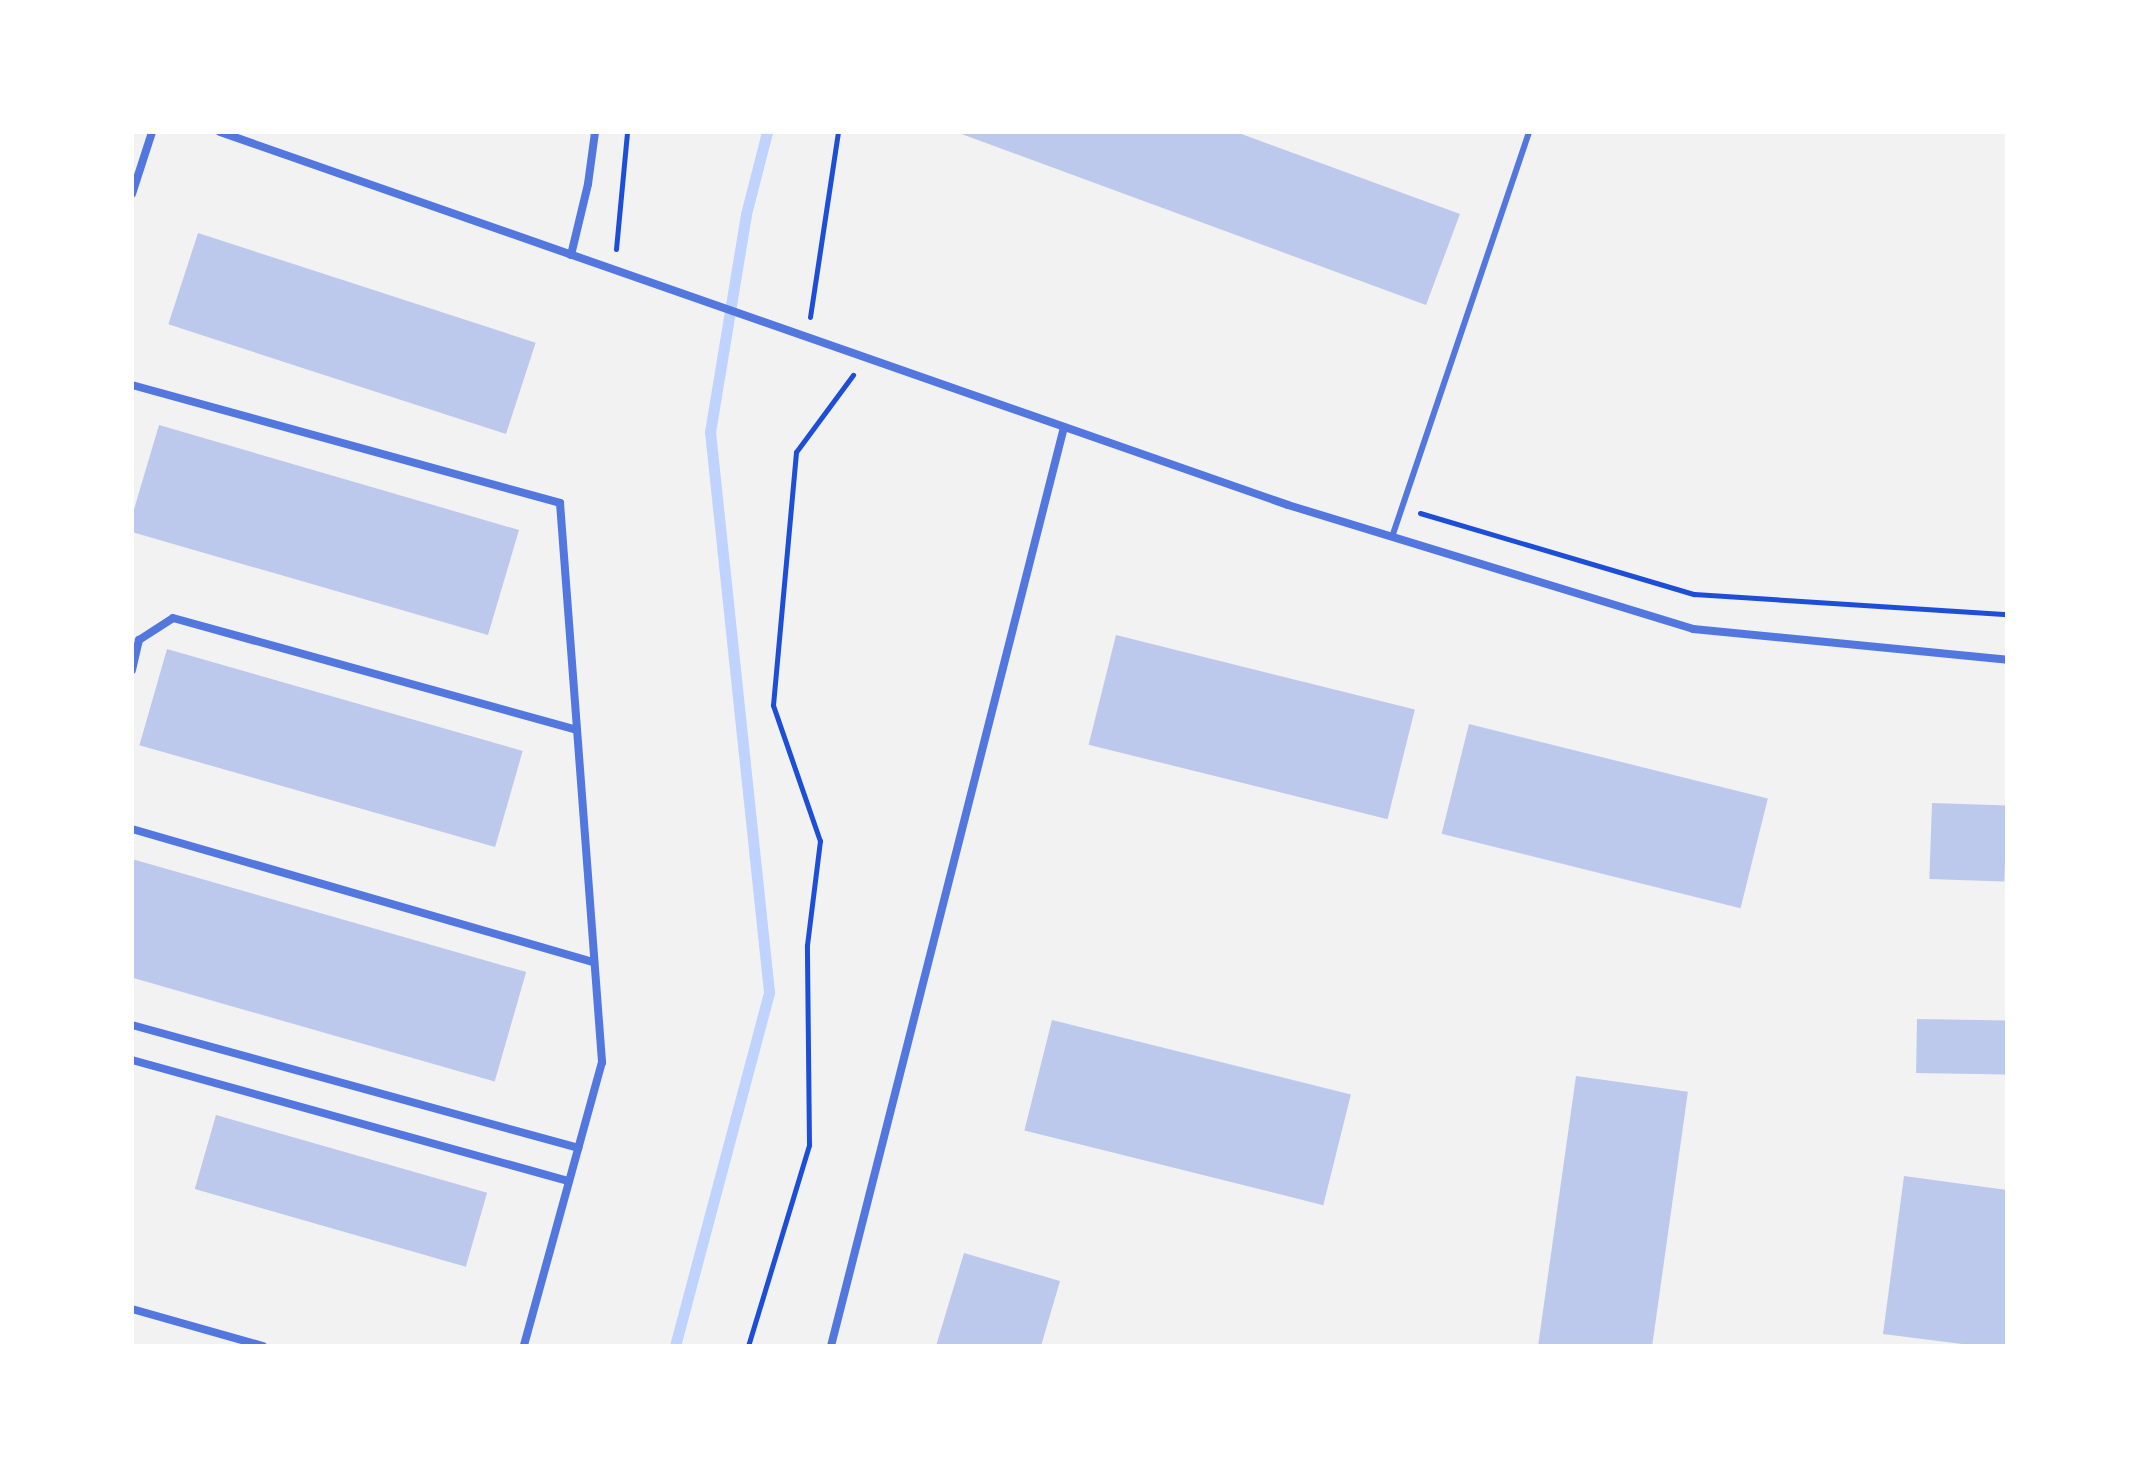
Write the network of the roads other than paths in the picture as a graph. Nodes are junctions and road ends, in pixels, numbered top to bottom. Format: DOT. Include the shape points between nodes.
graph roads {
  1 [pos="152,132"];
  2 [pos="220,132"];
  3 [pos="595,132"];
  4 [pos="1529,132"];
  5 [pos="132,194"];
  6 [pos="571,255"];
  7 [pos="132,385"];
  8 [pos="1064,427"];
  9 [pos="1392,537"];
  10 [pos="2007,660"];
  11 [pos="132,670"];
  12 [pos="577,730"];
  13 [pos="132,829"];
  14 [pos="594,962"];
  15 [pos="132,1025"];
  16 [pos="132,1060"];
  17 [pos="578,1148"];
  18 [pos="569,1181"];
  19 [pos="132,1309"];
  20 [pos="263,1346"];
  21 [pos="524,1346"];
  22 [pos="831,1346"];
  1 -- 5 [label="street"];
  2 -- 6 [label="street"];
  3 -- 6 [label="street"];
  4 -- 9 [label="lane"];
  6 -- 8 [label="street"];
  7 -- 12 [label="street" via="560,503"];
  8 -- 9 [label="street"];
  8 -- 22 [label="street"];
  9 -- 10 [label="street" via="1693,629"];
  11 -- 12 [label="street" via="139,640 173,618"];
  12 -- 14 [label="street"];
  13 -- 14 [label="street"];
  14 -- 17 [label="street" via="602,1062"];
  15 -- 17 [label="street"];
  16 -- 18 [label="street"];
  17 -- 18 [label="street"];
  18 -- 21 [label="street"];
  19 -- 20 [label="street"];
}
